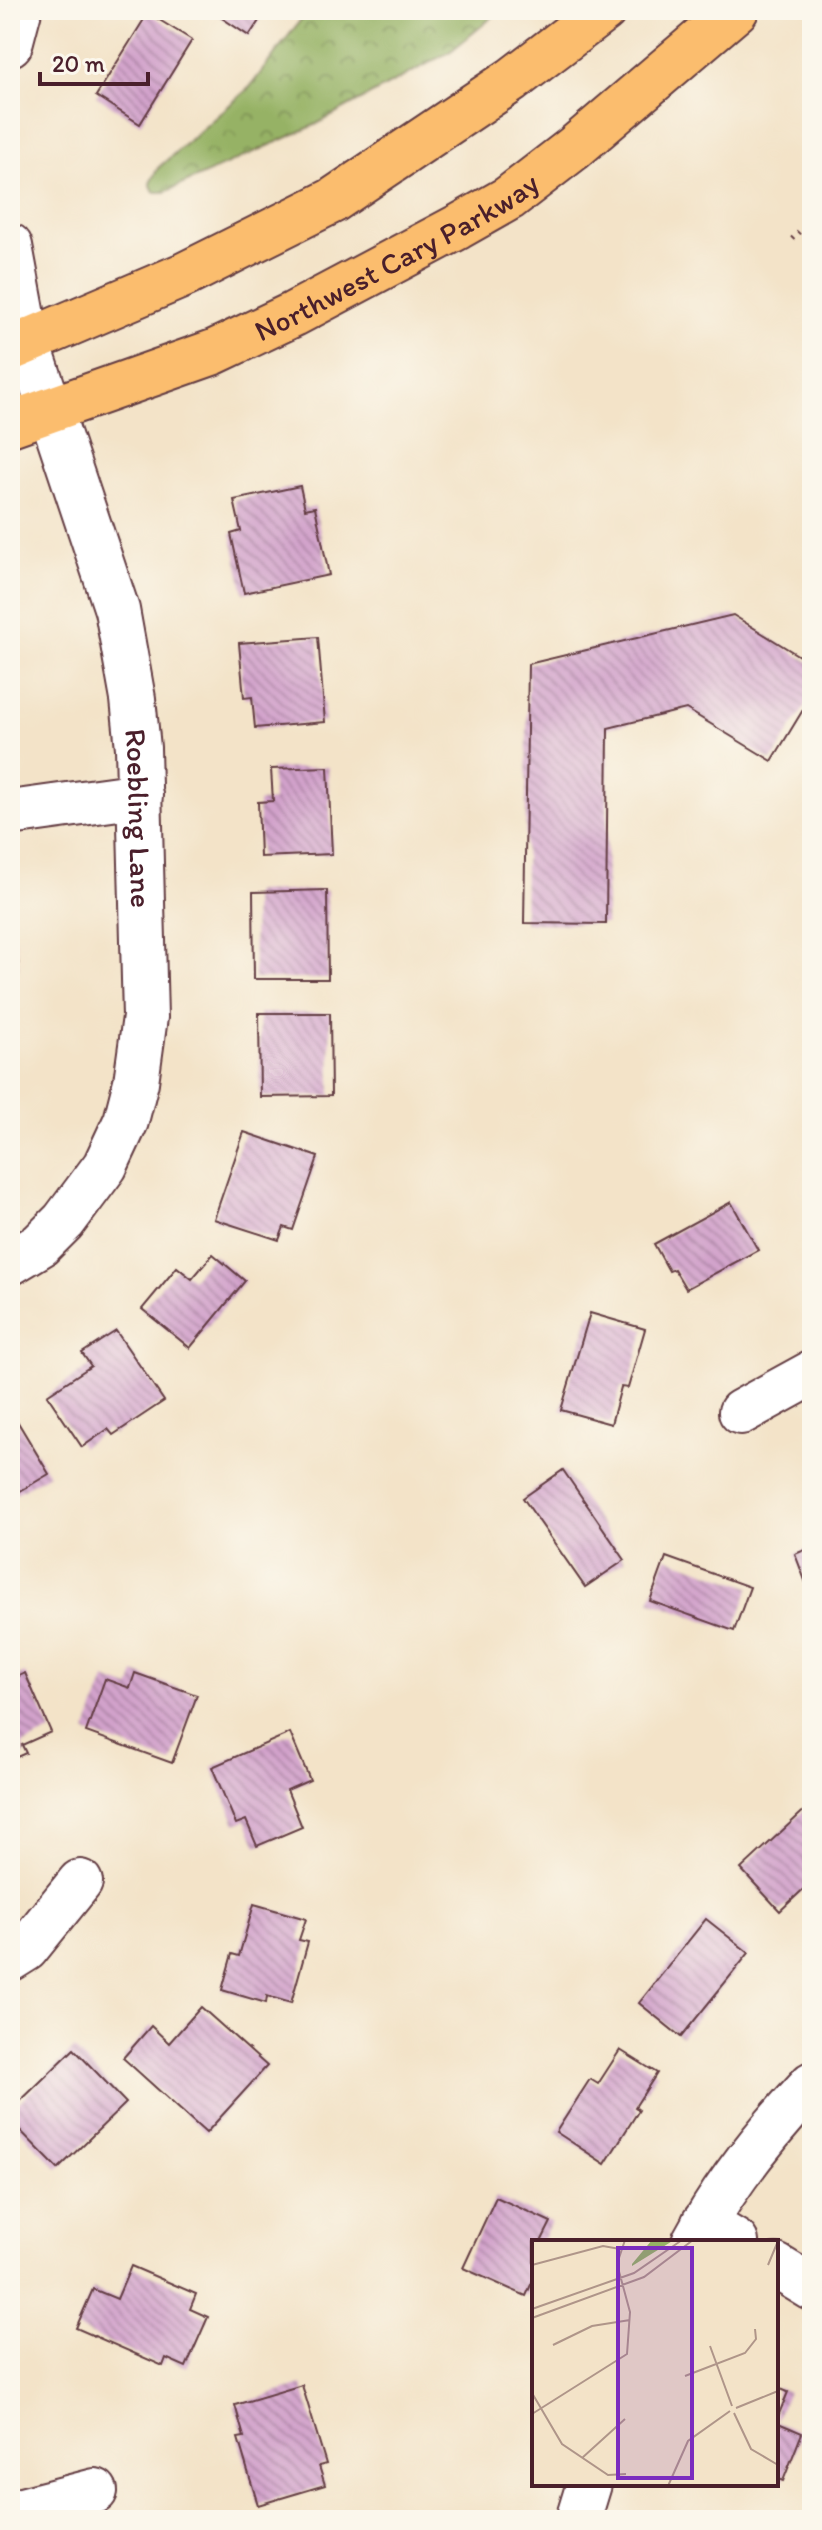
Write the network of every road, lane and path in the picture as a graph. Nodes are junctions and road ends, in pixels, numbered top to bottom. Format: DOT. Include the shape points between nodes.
graph roads {
  1 [pos="19,10"];
  2 [pos="604,10"];
  3 [pos="736,10"];
  4 [pos="10,44"];
  5 [pos="812,219"];
  6 [pos="792,239"];
  7 [pos="10,246"];
  8 [pos="19,346"];
  9 [pos="29,417"];
  10 [pos="140,795"];
  11 [pos="10,813"];
  12 [pos="10,1263"];
  13 [pos="812,1373"];
  14 [pos="741,1412"];
  15 [pos="80,1882"];
  16 [pos="10,1959"];
  17 [pos="812,2084"];
  18 [pos="712,2236"];
  19 [pos="778,2267"];
  20 [pos="812,2288"];
  21 [pos="588,2486"];
  22 [pos="95,2491"];
  23 [pos="10,2513"];
  24 [pos="578,2520"];
  1 -- 4 [label="street"];
  2 -- 8 [label="main road" via="512,80 332,201 184,275"];
  3 -- 9 [label="main road, Northwest Cary Parkway" via="509,198 214,352"];
  5 -- 6 [label="path"];
  7 -- 8 [label="street, Roebling Lane"];
  8 -- 9 [label="street, Roebling Lane"];
  9 -- 10 [label="street, Roebling Lane" via="117,610 133,699"];
  10 -- 11 [label="street"];
  10 -- 12 [label="street, Roebling Lane" via="145,1017 126,1121 105,1166 81,1200 40,1245"];
  13 -- 14 [label="street"];
  15 -- 16 [label="street" via="26,1949"];
  17 -- 18 [label="street" via="778,2120"];
  19 -- 20 [label="street"];
  21 -- 24 [label="street"];
  22 -- 23 [label="street"];
}
